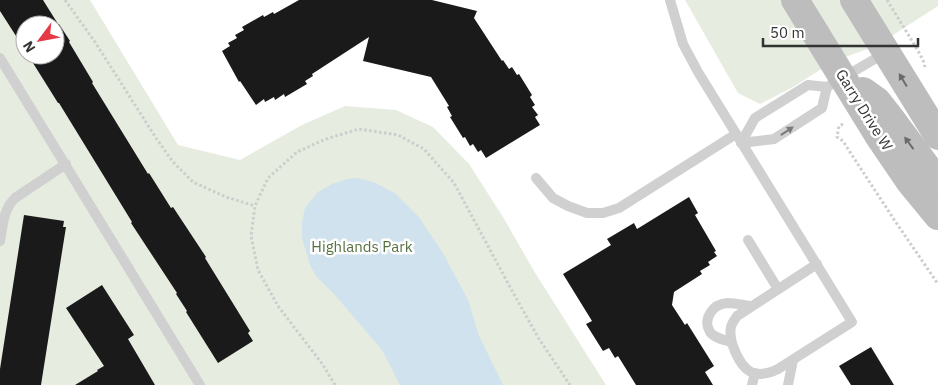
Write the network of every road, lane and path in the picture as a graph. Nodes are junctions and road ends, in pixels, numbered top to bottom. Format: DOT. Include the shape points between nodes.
graph roads {
  1 [pos="64,0"];
  2 [pos="670,0"];
  3 [pos="795,0"];
  4 [pos="854,0"];
  5 [pos="886,52"];
  6 [pos="0,58"];
  7 [pos="835,82"];
  8 [pos="938,136"];
  9 [pos="739,139"];
  10 [pos="66,164"];
  11 [pos="536,178"];
  12 [pos="938,182"];
  13 [pos="255,206"];
  14 [pos="938,216"];
  15 [pos="748,240"];
  16 [pos="0,241"];
  17 [pos="817,264"];
  18 [pos="778,289"];
  19 [pos="750,306"];
  20 [pos="731,342"];
  21 [pos="793,360"];
  22 [pos="754,372"];
  23 [pos="200,385"];
  24 [pos="335,385"];
  25 [pos="570,385"];
  26 [pos="752,385"];
  27 [pos="788,385"];
  1 -- 13 [label="path" via="173,162 192,182"];
  2 -- 9 [label="lane" via="683,44"];
  3 -- 7 [label="main road, Garry Drive W"];
  4 -- 5 [label="main road"];
  5 -- 7 [label="lane"];
  8 -- 5 [label="main road, one-way"];
  6 -- 10 [label="lane"];
  7 -- 9 [label="lane" via="808,85 756,118"];
  9 -- 7 [label="lane, one-way" via="774,139 822,108"];
  12 -- 7 [label="main road, one-way" via="877,101 868,94"];
  7 -- 14 [label="main road, Garry Drive W"];
  9 -- 11 [label="lane" via="619,208 603,213 568,206 553,198"];
  9 -- 17 [label="lane"];
  10 -- 16 [label="lane" via="10,203"];
  10 -- 23 [label="lane"];
  13 -- 24 [label="path" via="251,236 258,270 278,306"];
  13 -- 25 [label="path" via="268,178 297,152 326,139 359,129 398,135 424,149 454,182 529,321"];
  15 -- 18 [label="lane"];
  17 -- 18 [label="lane"];
  17 -- 21 [label="lane" via="852,322"];
  18 -- 19 [label="lane"];
  19 -- 20 [label="lane" via="737,316 731,326"];
  19 -- 20 [label="lane" via="726,303 710,313 710,332"];
  20 -- 22 [label="lane" via="745,366"];
  21 -- 22 [label="lane" via="769,374"];
  21 -- 27 [label="lane"];
  22 -- 26 [label="lane"];
}
